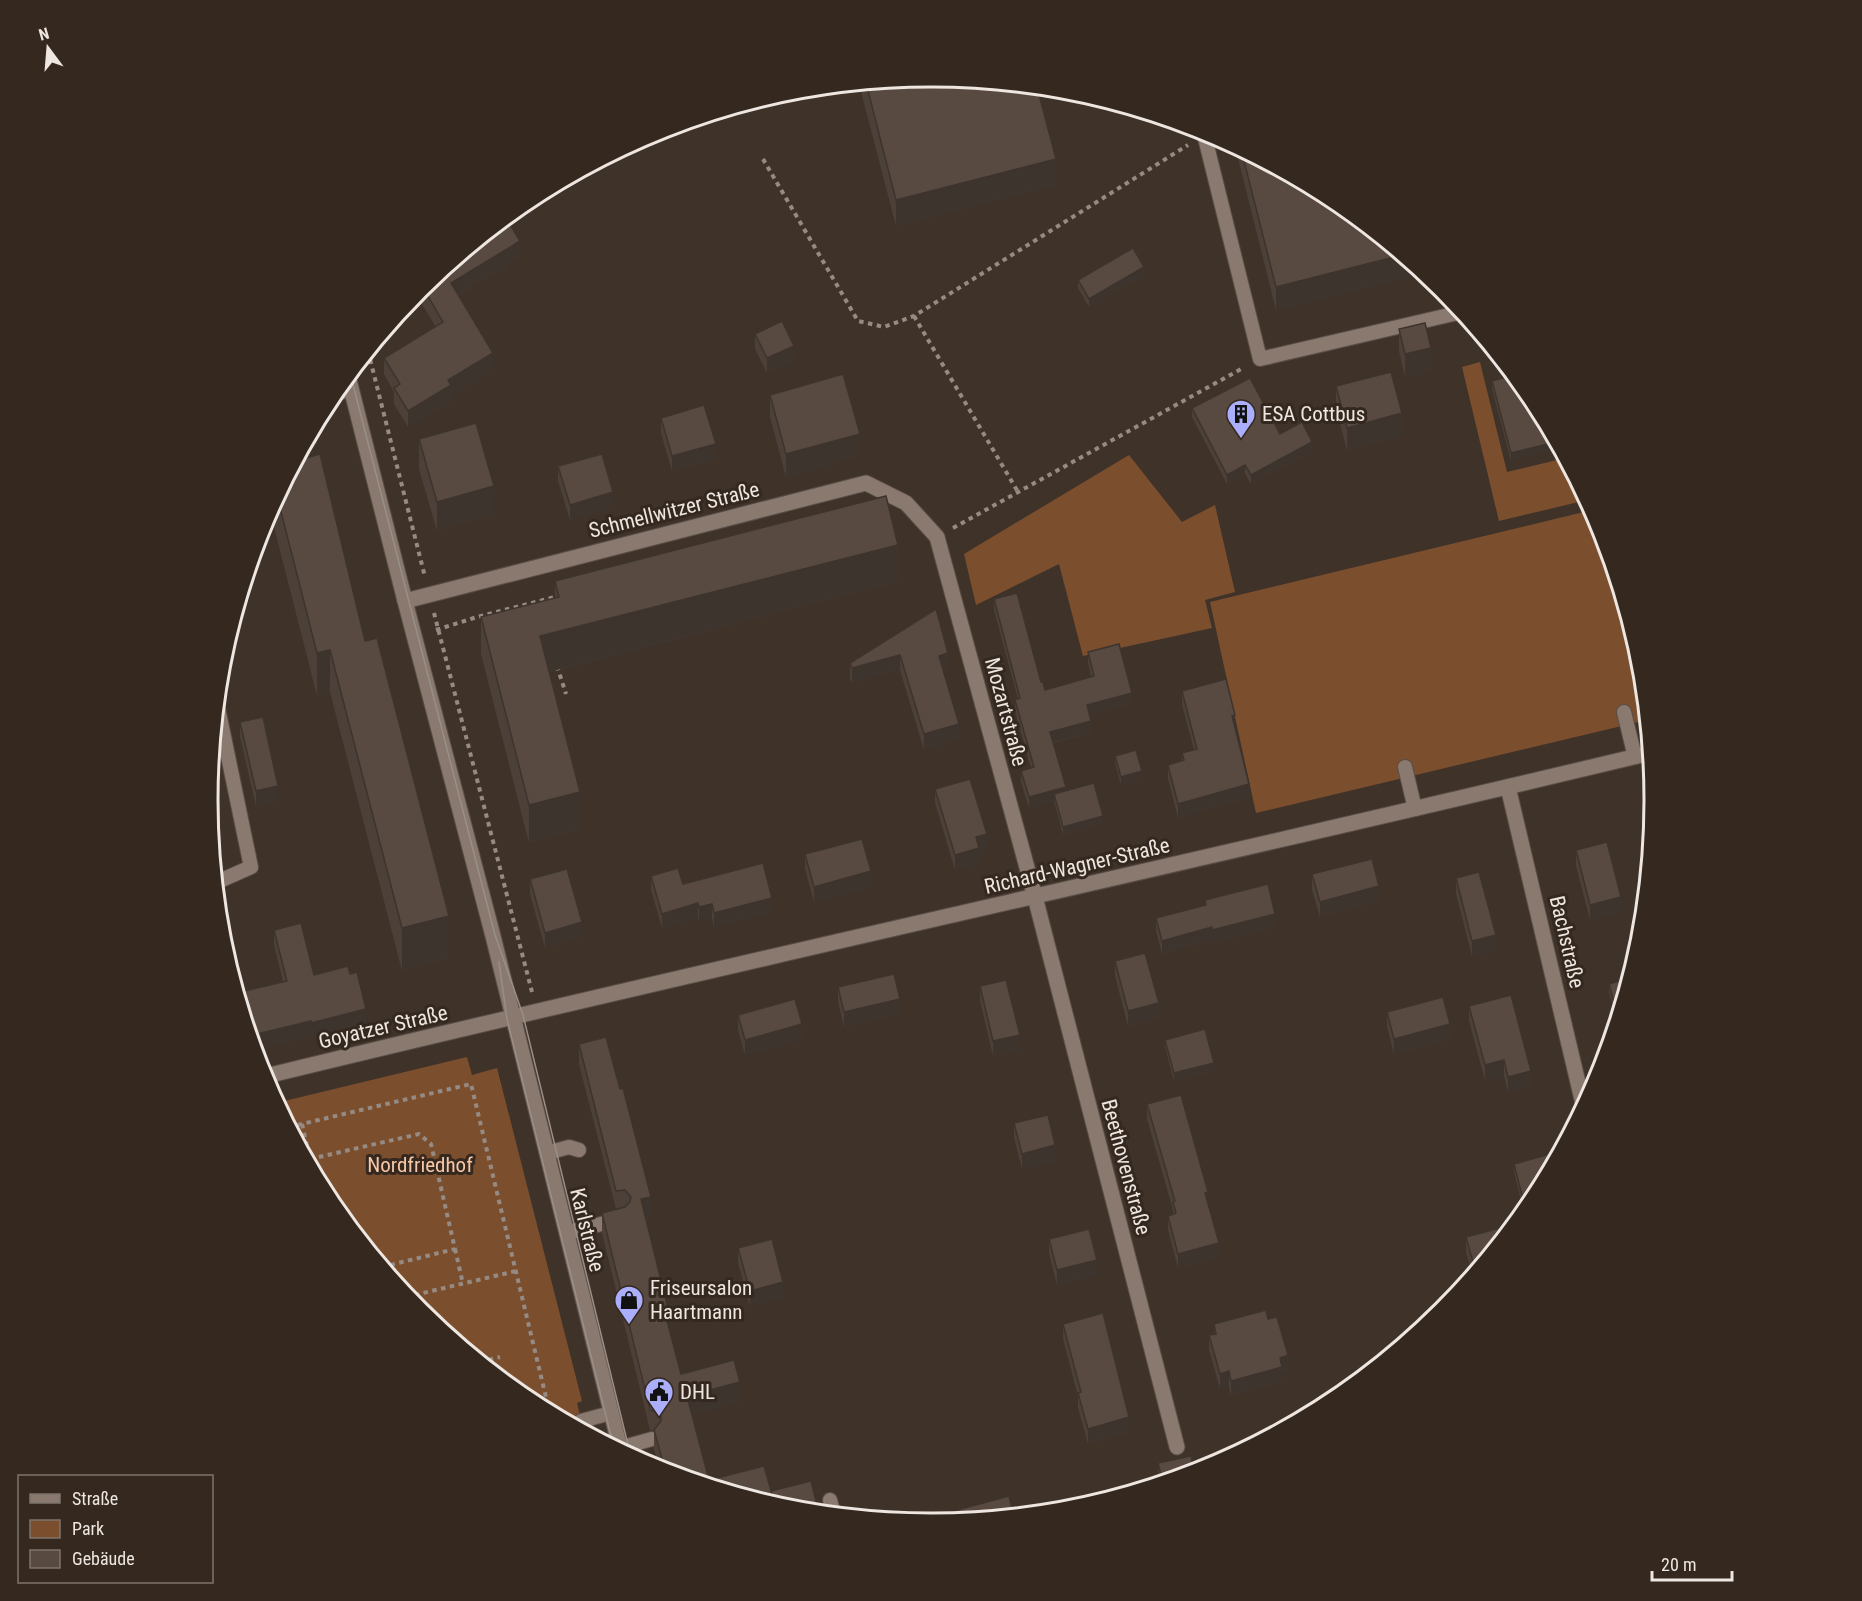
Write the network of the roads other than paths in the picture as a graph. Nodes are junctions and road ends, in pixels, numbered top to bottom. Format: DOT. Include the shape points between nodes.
graph roads {
  1 [pos="1206,142"];
  2 [pos="1453,314"];
  3 [pos="350,387"];
  4 [pos="937,537"];
  5 [pos="405,601"];
  6 [pos="1624,712"];
  7 [pos="222,727"];
  8 [pos="1643,755"];
  9 [pos="1405,767"];
  10 [pos="1508,787"];
  11 [pos="1415,809"];
  12 [pos="222,880"];
  13 [pos="1035,897"];
  14 [pos="513,1017"];
  15 [pos="272,1075"];
  16 [pos="1581,1094"];
  17 [pos="574,1145"];
  18 [pos="547,1153"];
  19 [pos="622,1219"];
  20 [pos="567,1233"];
  21 [pos="611,1413"];
  22 [pos="581,1421"];
  23 [pos="652,1439"];
  24 [pos="619,1442"];
  25 [pos="630,1447"];
  26 [pos="1178,1447"];
  27 [pos="830,1500"];
  28 [pos="832,1507"];
  1 -- 2 [label="lane" via="1260,359"];
  3 -- 5 [label="street"];
  4 -- 5 [label="street, Schmellwitzer Straße" via="906,503 866,483"];
  4 -- 13 [label="street, Mozartstraße"];
  5 -- 14 [label="street"];
  6 -- 8 [label="lane"];
  7 -- 12 [label="lane" via="251,867"];
  8 -- 10 [label="street, Richard-Wagner-Straße"];
  9 -- 11 [label="lane"];
  10 -- 11 [label="street, Richard-Wagner-Straße"];
  10 -- 16 [label="street, Bachstraße"];
  11 -- 13 [label="street, Richard-Wagner-Straße"];
  13 -- 14 [label="street, Richard-Wagner-Straße"];
  13 -- 26 [label="street, Beethovenstraße"];
  14 -- 15 [label="street, Goyatzer Straße"];
  14 -- 18 [label="street, Karlstraße"];
  17 -- 18 [label="lane"];
  18 -- 20 [label="street, Karlstraße"];
  19 -- 20 [label="lane"];
  20 -- 21 [label="street, Karlstraße"];
  21 -- 22 [label="lane"];
  21 -- 24 [label="street, Karlstraße"];
  23 -- 25 [label="lane"];
  27 -- 28 [label="lane"];
}
